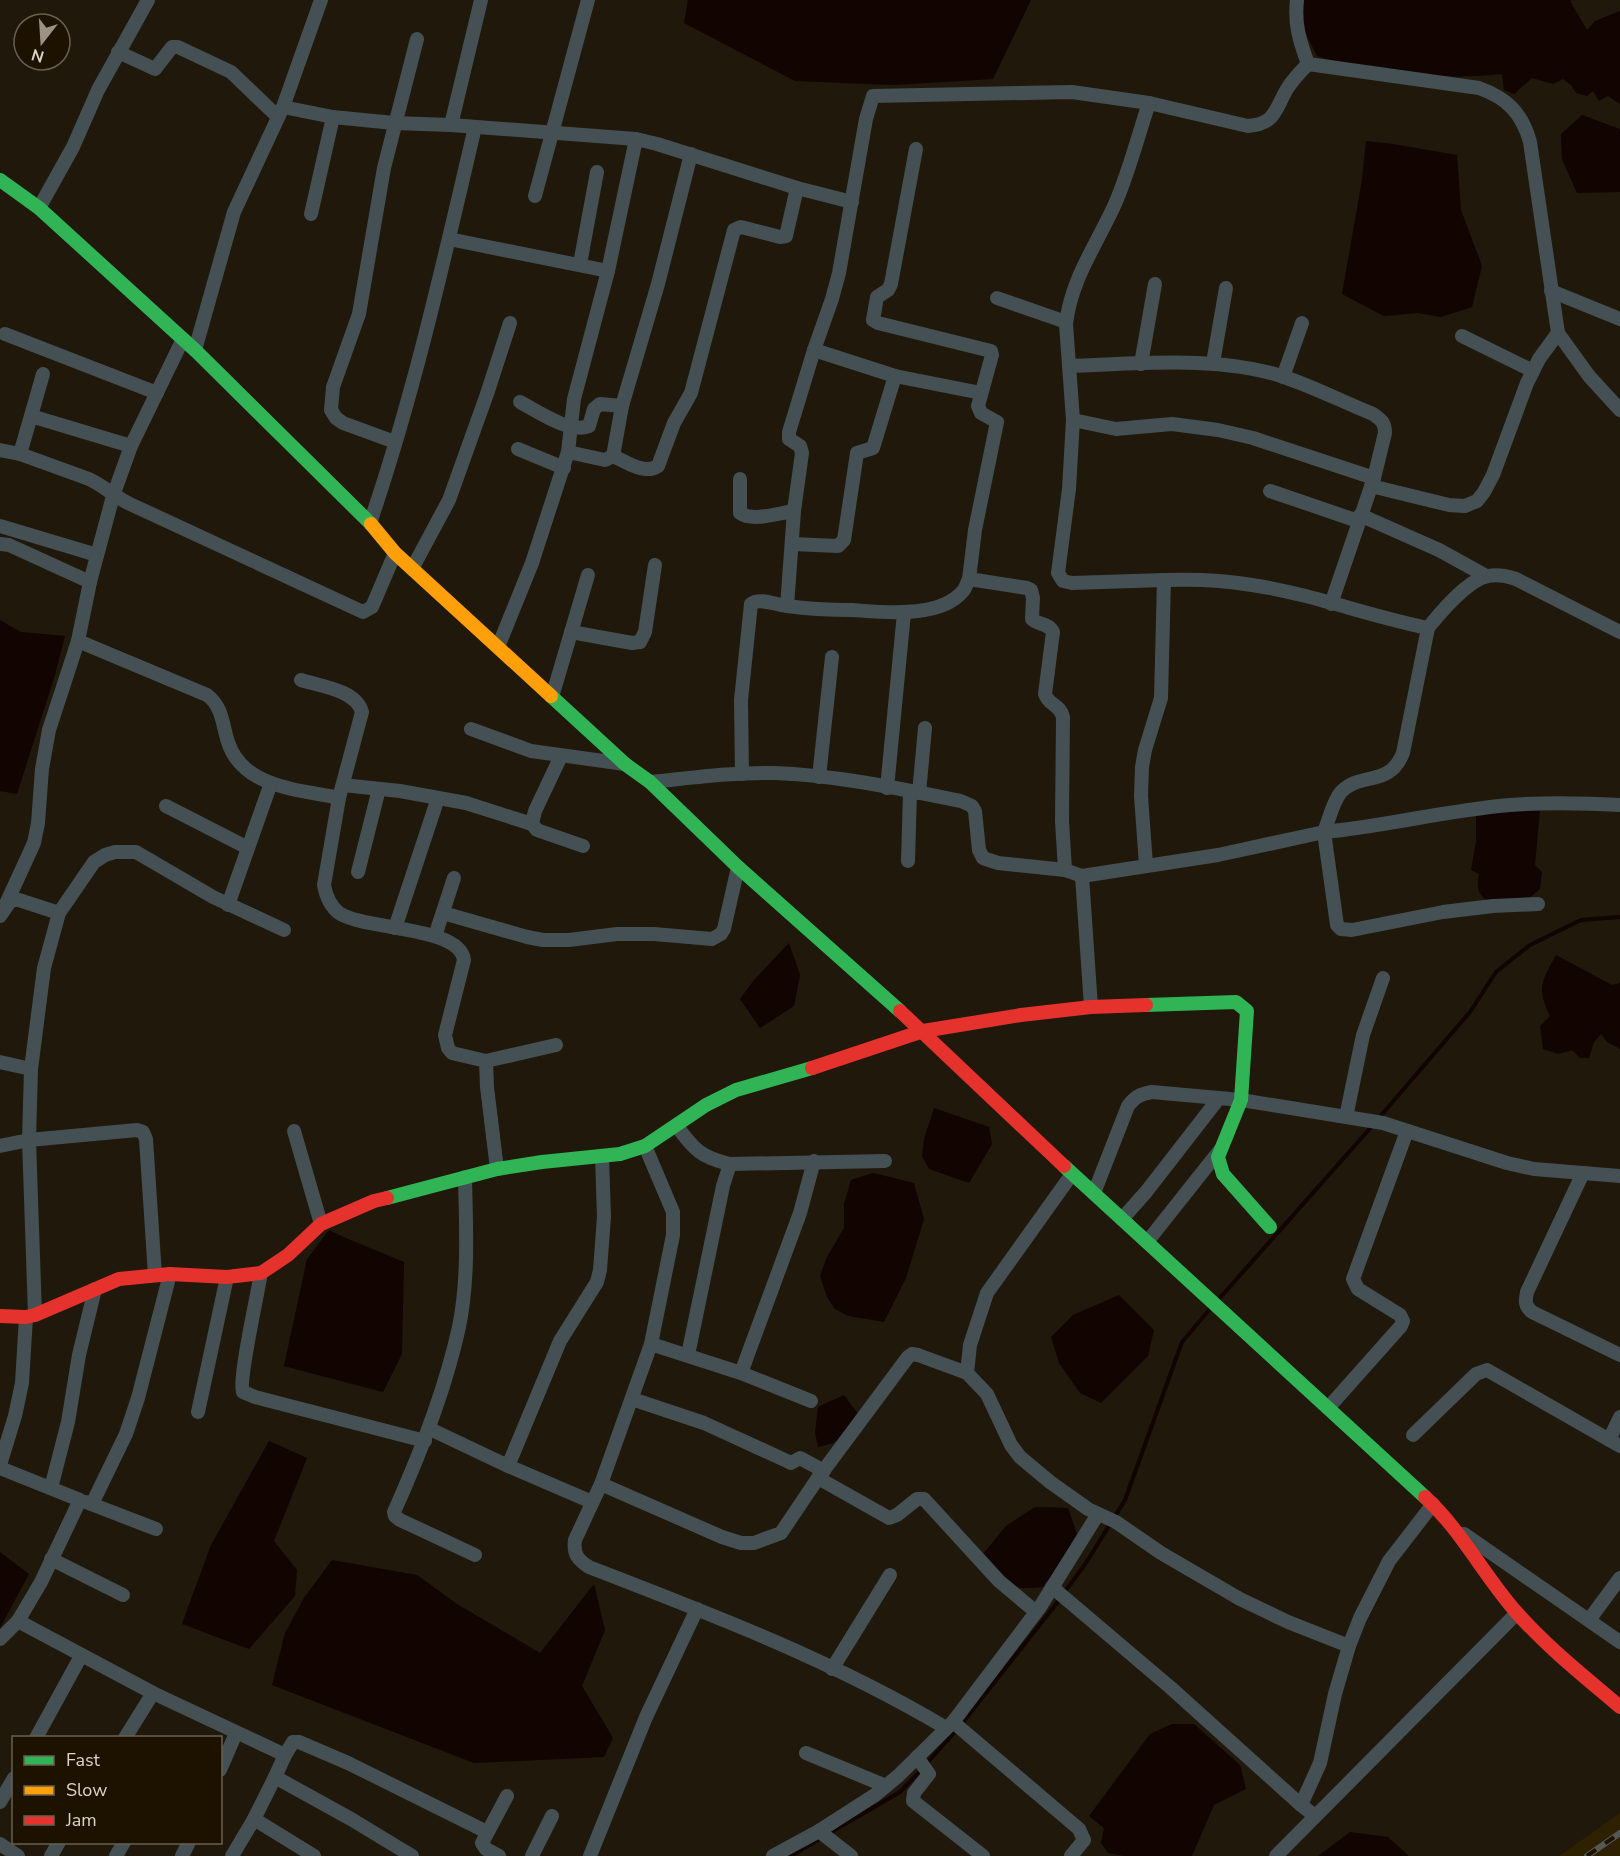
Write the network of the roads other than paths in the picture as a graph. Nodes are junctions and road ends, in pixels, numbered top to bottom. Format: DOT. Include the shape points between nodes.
graph roads {
  1 [pos="148,0"];
  2 [pos="481,0"];
  3 [pos="588,0"];
  4 [pos="1297,0"];
  5 [pos="317,1"];
  6 [pos="417,39"];
  7 [pos="118,52"];
  8 [pos="1308,64"];
  9 [pos="1149,103"];
  10 [pos="281,112"];
  11 [pos="333,117"];
  12 [pos="394,123"];
  13 [pos="451,125"];
  14 [pos="475,127"];
  15 [pos="552,133"];
  16 [pos="636,139"];
  17 [pos="916,149"];
  18 [pos="691,154"];
  19 [pos="597,172"];
  20 [pos="0,180"];
  21 [pos="797,188"];
  22 [pos="535,196"];
  23 [pos="852,202"];
  24 [pos="39,208"];
  25 [pos="311,214"];
  26 [pos="449,239"];
  27 [pos="580,264"];
  28 [pos="608,271"];
  29 [pos="1155,284"];
  30 [pos="1226,288"];
  31 [pos="1551,291"];
  32 [pos="997,298"];
  33 [pos="1619,314"];
  34 [pos="1066,322"];
  35 [pos="510,323"];
  36 [pos="1302,323"];
  37 [pos="1558,333"];
  38 [pos="5,334"];
  39 [pos="1461,336"];
  40 [pos="183,339"];
  41 [pos="195,350"];
  42 [pos="814,350"];
  43 [pos="1141,363"];
  44 [pos="1213,363"];
  45 [pos="1070,366"];
  46 [pos="1533,372"];
  47 [pos="44,374"];
  48 [pos="895,376"];
  49 [pos="1283,377"];
  50 [pos="156,393"];
  51 [pos="981,393"];
  52 [pos="520,402"];
  53 [pos="622,406"];
  54 [pos="1620,410"];
  55 [pos="31,417"];
  56 [pos="1073,420"];
  57 [pos="570,428"];
  58 [pos="395,442"];
  59 [pos="131,446"];
  60 [pos="518,449"];
  61 [pos="0,450"];
  62 [pos="568,452"];
  63 [pos="20,454"];
  64 [pos="614,456"];
  65 [pos="564,468"];
  66 [pos="740,479"];
  67 [pos="1372,482"];
  68 [pos="1270,491"];
  69 [pos="113,496"];
  70 [pos="794,511"];
  71 [pos="1359,518"];
  72 [pos="370,523"];
  73 [pos="0,526"];
  74 [pos="792,543"];
  75 [pos="0,544"];
  76 [pos="395,553"];
  77 [pos="97,555"];
  78 [pos="656,565"];
  79 [pos="412,569"];
  80 [pos="588,575"];
  81 [pos="1486,576"];
  82 [pos="969,579"];
  83 [pos="1164,580"];
  84 [pos="90,582"];
  85 [pos="1331,604"];
  86 [pos="787,606"];
  87 [pos="904,613"];
  88 [pos="1428,628"];
  89 [pos="572,632"];
  90 [pos="1620,632"];
  91 [pos="78,641"];
  92 [pos="498,647"];
  93 [pos="832,657"];
  94 [pos="301,680"];
  95 [pos="552,697"];
  96 [pos="926,728"];
  97 [pos="471,729"];
  98 [pos="561,756"];
  99 [pos="625,764"];
  100 [pos="742,774"];
  101 [pos="819,777"];
  102 [pos="650,782"];
  103 [pos="271,783"];
  104 [pos="886,788"];
  105 [pos="379,789"];
  106 [pos="341,791"];
  107 [pos="915,792"];
  108 [pos="438,798"];
  109 [pos="1620,805"];
  110 [pos="166,806"];
  111 [pos="532,824"];
  112 [pos="1324,832"];
  113 [pos="583,846"];
  114 [pos="248,848"];
  115 [pos="908,861"];
  116 [pos="1146,866"];
  117 [pos="738,867"];
  118 [pos="1065,870"];
  119 [pos="358,872"];
  120 [pos="1082,876"];
  121 [pos="454,878"];
  122 [pos="228,904"];
  123 [pos="1538,904"];
  124 [pos="3,910"];
  125 [pos="59,913"];
  126 [pos="443,913"];
  127 [pos="395,928"];
  128 [pos="284,930"];
  129 [pos="435,936"];
  130 [pos="1383,978"];
  131 [pos="1091,1007"];
  132 [pos="923,1031"];
  133 [pos="556,1045"];
  134 [pos="486,1061"];
  135 [pos="0,1062"];
  136 [pos="31,1069"];
  137 [pos="1218,1098"];
  138 [pos="1241,1100"];
  139 [pos="1346,1117"];
  140 [pos="677,1126"];
  141 [pos="294,1131"];
  142 [pos="1407,1131"];
  143 [pos="29,1140"];
  144 [pos="0,1146"];
  145 [pos="645,1146"];
  146 [pos="1220,1150"];
  147 [pos="602,1157"];
  148 [pos="814,1161"];
  149 [pos="885,1161"];
  150 [pos="730,1164"];
  151 [pos="497,1169"];
  152 [pos="1583,1173"];
  153 [pos="1072,1174"];
  154 [pos="1620,1176"];
  155 [pos="465,1177"];
  156 [pos="1094,1193"];
  157 [pos="1122,1219"];
  158 [pos="321,1224"];
  159 [pos="1270,1227"];
  160 [pos="1147,1242"];
  161 [pos="261,1273"];
  162 [pos="170,1274"];
  163 [pos="155,1275"];
  164 [pos="227,1277"];
  165 [pos="95,1288"];
  166 [pos="0,1316"];
  167 [pos="30,1316"];
  168 [pos="651,1344"];
  169 [pos="688,1355"];
  170 [pos="1620,1355"];
  171 [pos="741,1373"];
  172 [pos="967,1373"];
  173 [pos="632,1399"];
  174 [pos="811,1401"];
  175 [pos="1329,1408"];
  176 [pos="198,1412"];
  177 [pos="1620,1417"];
  178 [pos="427,1435"];
  179 [pos="1413,1435"];
  180 [pos="1615,1443"];
  181 [pos="508,1466"];
  182 [pos="0,1467"];
  183 [pos="821,1474"];
  184 [pos="601,1484"];
  185 [pos="51,1488"];
  186 [pos="86,1502"];
  187 [pos="592,1502"];
  188 [pos="1433,1504"];
  189 [pos="1107,1518"];
  190 [pos="1454,1528"];
  191 [pos="156,1529"];
  192 [pos="475,1556"];
  193 [pos="51,1559"];
  194 [pos="890,1575"];
  195 [pos="1620,1578"];
  196 [pos="1059,1593"];
  197 [pos="123,1595"];
  198 [pos="696,1609"];
  199 [pos="1036,1612"];
  200 [pos="1517,1613"];
  201 [pos="1589,1620"];
  202 [pos="18,1621"];
  203 [pos="0,1639"];
  204 [pos="1620,1642"];
  205 [pos="1349,1646"];
  206 [pos="81,1656"];
  207 [pos="832,1669"];
  208 [pos="153,1693"];
  209 [pos="1620,1707"];
  210 [pos="954,1726"];
  211 [pos="236,1733"];
  212 [pos="37,1736"];
  213 [pos="126,1736"];
  214 [pos="806,1753"];
  215 [pos="285,1755"];
  216 [pos="922,1762"];
  217 [pos="222,1765"];
  218 [pos="275,1777"];
  219 [pos="12,1781"];
  220 [pos="886,1786"];
  221 [pos="507,1796"];
  222 [pos="0,1802"];
  223 [pos="1301,1805"];
  224 [pos="552,1816"];
  225 [pos="1315,1816"];
  226 [pos="254,1819"];
  227 [pos="487,1832"];
  228 [pos="825,1836"];
  229 [pos="0,1844"];
  230 [pos="513,1855"];
  231 [pos="18,1856"];
  232 [pos="232,1856"];
  233 [pos="314,1856"];
  234 [pos="412,1856"];
  235 [pos="502,1856"];
  236 [pos="532,1856"];
  237 [pos="590,1856"];
  238 [pos="773,1856"];
  239 [pos="851,1856"];
  240 [pos="983,1856"];
  241 [pos="1071,1856"];
  242 [pos="1276,1856"];
  1 -- 7 [label="street"];
  2 -- 13 [label="street"];
  3 -- 15 [label="street"];
  4 -- 8 [label="street" via="1296,25"];
  5 -- 10 [label="street"];
  6 -- 12 [label="street"];
  7 -- 10 [label="street" via="154,69 167,50 178,47 231,72"];
  7 -- 24 [label="street"];
  8 -- 9 [label="street" via="1291,83 1275,113 1259,125 1248,126"];
  8 -- 31 [label="street" via="1479,88 1509,104 1525,126 1530,142"];
  9 -- 23 [label="street" via="1072,92 874,94"];
  9 -- 34 [label="street" via="1115,204 1077,279"];
  10 -- 11 [label="street"];
  10 -- 41 [label="street" via="234,212"];
  11 -- 12 [label="street"];
  11 -- 25 [label="street"];
  12 -- 13 [label="street"];
  12 -- 58 [label="street" via="359,314 330,402 331,410 343,423"];
  13 -- 14 [label="street"];
  14 -- 15 [label="street"];
  14 -- 26 [label="street"];
  15 -- 16 [label="street"];
  15 -- 22 [label="street"];
  16 -- 18 [label="street"];
  16 -- 28 [label="street"];
  17 -- 51 [label="street" via="891,284 877,297 873,320 988,349 992,355"];
  18 -- 21 [label="street"];
  18 -- 53 [label="street"];
  19 -- 27 [label="street"];
  20 -- 24 [label="main road"];
  21 -- 23 [label="street"];
  21 -- 64 [label="street" via="786,236 741,227 734,230 690,393 658,466 643,469"];
  23 -- 42 [label="street" via="832,299"];
  24 -- 40 [label="main road"];
  26 -- 27 [label="street"];
  26 -- 58 [label="street"];
  27 -- 28 [label="street"];
  28 -- 57 [label="street"];
  29 -- 43 [label="street"];
  30 -- 44 [label="street"];
  31 -- 33 [label="street"];
  31 -- 37 [label="street"];
  32 -- 34 [label="street"];
  34 -- 45 [label="street"];
  35 -- 79 [label="street" via="449,500"];
  36 -- 49 [label="street"];
  37 -- 46 [label="street"];
  37 -- 54 [label="street"];
  38 -- 50 [label="street"];
  39 -- 46 [label="street"];
  40 -- 41 [label="main road"];
  40 -- 50 [label="street"];
  41 -- 72 [label="main road"];
  42 -- 48 [label="street"];
  42 -- 70 [label="street" via="789,432 789,439 800,446 802,453"];
  43 -- 44 [label="street"];
  43 -- 45 [label="street"];
  44 -- 49 [label="street"];
  45 -- 56 [label="street"];
  46 -- 67 [label="street" via="1493,475 1477,501 1465,506 1449,505"];
  47 -- 55 [label="street"];
  48 -- 51 [label="street"];
  48 -- 74 [label="street" via="874,446 870,451 857,453 844,540 838,546"];
  49 -- 67 [label="street" via="1381,420 1385,433"];
  50 -- 59 [label="street"];
  51 -- 82 [label="street" via="979,410 997,422"];
  52 -- 57 [label="street"];
  53 -- 57 [label="street" via="600,404 594,409 589,426"];
  53 -- 64 [label="street"];
  55 -- 59 [label="street"];
  55 -- 63 [label="street"];
  56 -- 67 [label="street" via="1116,429 1172,424 1218,430 1254,438"];
  56 -- 83 [label="street" via="1059,578 1072,583"];
  57 -- 62 [label="street"];
  58 -- 72 [label="street"];
  59 -- 69 [label="street"];
  60 -- 65 [label="street"];
  61 -- 63 [label="street"];
  62 -- 64 [label="street" via="605,460"];
  62 -- 65 [label="street"];
  63 -- 69 [label="street" via="89,479"];
  65 -- 92 [label="street"];
  66 -- 70 [label="street" via="742,515"];
  67 -- 71 [label="street"];
  68 -- 71 [label="street"];
  69 -- 76 [label="street" via="363,612 372,607"];
  69 -- 77 [label="street"];
  70 -- 74 [label="street"];
  71 -- 81 [label="street" via="1439,550"];
  71 -- 85 [label="street"];
  72 -- 76 [label="main road"];
  73 -- 77 [label="street"];
  74 -- 86 [label="street"];
  75 -- 84 [label="street"];
  76 -- 79 [label="main road"];
  77 -- 84 [label="street"];
  78 -- 89 [label="street" via="640,642"];
  79 -- 92 [label="main road"];
  80 -- 89 [label="street"];
  81 -- 88 [label="street" via="1459,594"];
  81 -- 90 [label="street" via="1516,579"];
  82 -- 87 [label="street" via="963,591 944,604"];
  82 -- 118 [label="street" via="1028,588 1033,598 1032,619 1053,632 1045,693 1063,717"];
  83 -- 85 [label="street" via="1203,579 1254,585"];
  83 -- 116 [label="street" via="1161,698 1142,767"];
  84 -- 91 [label="street"];
  85 -- 88 [label="street"];
  86 -- 87 [label="street"];
  86 -- 100 [label="street" via="760,601 751,604 741,700"];
  87 -- 104 [label="street"];
  88 -- 112 [label="street" via="1399,762 1382,776 1343,789"];
  89 -- 95 [label="street"];
  91 -- 103 [label="street" via="207,695 220,710 235,758 254,776"];
  91 -- 124 [label="street" via="49,730 34,843"];
  92 -- 95 [label="main road"];
  93 -- 101 [label="street"];
  94 -- 106 [label="street" via="347,694 360,705 360,722"];
  95 -- 99 [label="main road"];
  96 -- 107 [label="street"];
  97 -- 98 [label="street" via="519,748"];
  98 -- 99 [label="street"];
  98 -- 111 [label="street"];
  99 -- 102 [label="main road"];
  100 -- 101 [label="street"];
  100 -- 102 [label="street"];
  101 -- 104 [label="street"];
  102 -- 117 [label="main road"];
  103 -- 106 [label="street"];
  103 -- 114 [label="street"];
  104 -- 107 [label="street"];
  105 -- 106 [label="street"];
  105 -- 108 [label="street"];
  105 -- 119 [label="street"];
  106 -- 127 [label="street" via="325,894 337,911 350,919"];
  107 -- 115 [label="street"];
  107 -- 118 [label="street" via="972,806 983,858"];
  108 -- 111 [label="street"];
  108 -- 127 [label="street"];
  109 -- 112 [label="street" via="1510,805"];
  110 -- 114 [label="street"];
  111 -- 113 [label="street" via="537,830"];
  112 -- 116 [label="street"];
  112 -- 123 [label="street" via="1337,925 1341,929 1443,912"];
  114 -- 122 [label="street"];
  116 -- 120 [label="street"];
  117 -- 126 [label="street" via="724,929 712,939 617,934 543,940"];
  117 -- 132 [label="main road"];
  118 -- 120 [label="street"];
  120 -- 131 [label="street"];
  121 -- 126 [label="street"];
  122 -- 125 [label="street" via="126,850 94,862"];
  122 -- 128 [label="street"];
  124 -- 125 [label="street" via="11,900 19,900"];
  125 -- 136 [label="street" via="41,982"];
  126 -- 129 [label="street"];
  127 -- 129 [label="street"];
  129 -- 134 [label="street" via="464,952 445,1035 448,1048 452,1053"];
  130 -- 139 [label="street" via="1363,1035"];
  131 -- 132 [label="main road"];
  131 -- 138 [label="main road" via="1236,1002 1248,1018"];
  132 -- 140 [label="main road" via="736,1089"];
  132 -- 153 [label="main road"];
  133 -- 134 [label="street"];
  134 -- 151 [label="street"];
  135 -- 136 [label="street"];
  136 -- 143 [label="street"];
  137 -- 138 [label="street"];
  137 -- 156 [label="street" via="1152,1092 1135,1097"];
  137 -- 157 [label="street"];
  138 -- 139 [label="street"];
  138 -- 146 [label="main road"];
  139 -- 142 [label="street"];
  140 -- 145 [label="main road"];
  140 -- 150 [label="street" via="700,1154"];
  141 -- 158 [label="street"];
  142 -- 152 [label="street" via="1507,1163"];
  142 -- 175 [label="street" via="1353,1279 1358,1289 1400,1315 1401,1326"];
  143 -- 144 [label="street"];
  143 -- 163 [label="street" via="143,1132"];
  143 -- 167 [label="street"];
  145 -- 147 [label="main road"];
  145 -- 168 [label="street" via="669,1201 674,1223"];
  146 -- 159 [label="main road" via="1223,1174"];
  146 -- 160 [label="street"];
  147 -- 151 [label="main road"];
  147 -- 181 [label="street" via="604,1217 597,1282 560,1341"];
  148 -- 149 [label="street"];
  148 -- 150 [label="street"];
  148 -- 171 [label="street" via="800,1214"];
  150 -- 169 [label="street"];
  151 -- 155 [label="main road"];
  152 -- 154 [label="street"];
  152 -- 170 [label="street" via="1525,1302 1532,1312"];
  153 -- 156 [label="main road"];
  153 -- 172 [label="street" via="987,1293 970,1345"];
  155 -- 158 [label="main road" via="374,1201"];
  155 -- 178 [label="street" via="467,1254 459,1326"];
  156 -- 157 [label="main road"];
  157 -- 160 [label="main road"];
  158 -- 161 [label="main road" via="288,1255"];
  160 -- 175 [label="main road"];
  161 -- 164 [label="main road"];
  161 -- 178 [label="street" via="243,1371 243,1392"];
  162 -- 163 [label="main road"];
  162 -- 164 [label="main road"];
  162 -- 186 [label="street" via="126,1434"];
  163 -- 165 [label="main road" via="119,1279"];
  164 -- 176 [label="street"];
  165 -- 167 [label="main road"];
  165 -- 185 [label="street"];
  166 -- 167 [label="main road"];
  167 -- 182 [label="street" via="22,1383"];
  168 -- 169 [label="street"];
  168 -- 173 [label="street"];
  169 -- 171 [label="street"];
  171 -- 174 [label="street"];
  172 -- 183 [label="street" via="912,1354"];
  172 -- 189 [label="street" via="987,1394 1020,1456 1050,1482"];
  173 -- 183 [label="street" via="704,1423 787,1461 800,1458"];
  173 -- 184 [label="street"];
  175 -- 188 [label="main road"];
  177 -- 180 [label="street"];
  178 -- 181 [label="street"];
  178 -- 192 [label="street" via="395,1516"];
  179 -- 180 [label="street" via="1476,1374 1487,1370"];
  181 -- 187 [label="street"];
  182 -- 185 [label="street"];
  183 -- 184 [label="street" via="781,1533 754,1543 722,1537"];
  183 -- 199 [label="street" via="889,1518 917,1499 924,1499 999,1581"];
  184 -- 187 [label="street"];
  185 -- 186 [label="street"];
  186 -- 191 [label="street"];
  186 -- 193 [label="street"];
  187 -- 198 [label="street" via="575,1540 574,1548 581,1562"];
  188 -- 190 [label="main road"];
  188 -- 205 [label="street" via="1389,1561"];
  189 -- 196 [label="street"];
  189 -- 205 [label="street" via="1240,1599"];
  190 -- 200 [label="main road"];
  190 -- 201 [label="street"];
  193 -- 197 [label="street"];
  193 -- 202 [label="street"];
  194 -- 207 [label="street"];
  195 -- 201 [label="street"];
  196 -- 199 [label="street"];
  196 -- 223 [label="street"];
  198 -- 207 [label="street"];
  198 -- 237 [label="street" via="646,1717"];
  199 -- 210 [label="street"];
  200 -- 209 [label="main road"];
  200 -- 225 [label="street"];
  201 -- 204 [label="street"];
  202 -- 203 [label="street"];
  202 -- 206 [label="street"];
  205 -- 223 [label="street" via="1320,1763"];
  206 -- 208 [label="street"];
  206 -- 212 [label="street"];
  207 -- 210 [label="street"];
  208 -- 211 [label="street"];
  208 -- 213 [label="street"];
  210 -- 216 [label="street"];
  210 -- 241 [label="street" via="1080,1829 1084,1840"];
  211 -- 215 [label="street"];
  211 -- 217 [label="street"];
  214 -- 220 [label="street"];
  215 -- 218 [label="street"];
  215 -- 227 [label="street" via="292,1742 299,1742"];
  216 -- 220 [label="street"];
  216 -- 240 [label="street" via="928,1774 914,1793 913,1801"];
  218 -- 226 [label="street"];
  218 -- 234 [label="street"];
  219 -- 222 [label="street"];
  220 -- 228 [label="street"];
  221 -- 227 [label="street"];
  223 -- 225 [label="street"];
  224 -- 236 [label="street"];
  225 -- 242 [label="street"];
  226 -- 232 [label="street"];
  226 -- 233 [label="street"];
  227 -- 235 [label="street" via="484,1846"];
  228 -- 238 [label="street"];
  228 -- 239 [label="street"];
  229 -- 231 [label="street"];
  230 -- 235 [label="street"];
}
